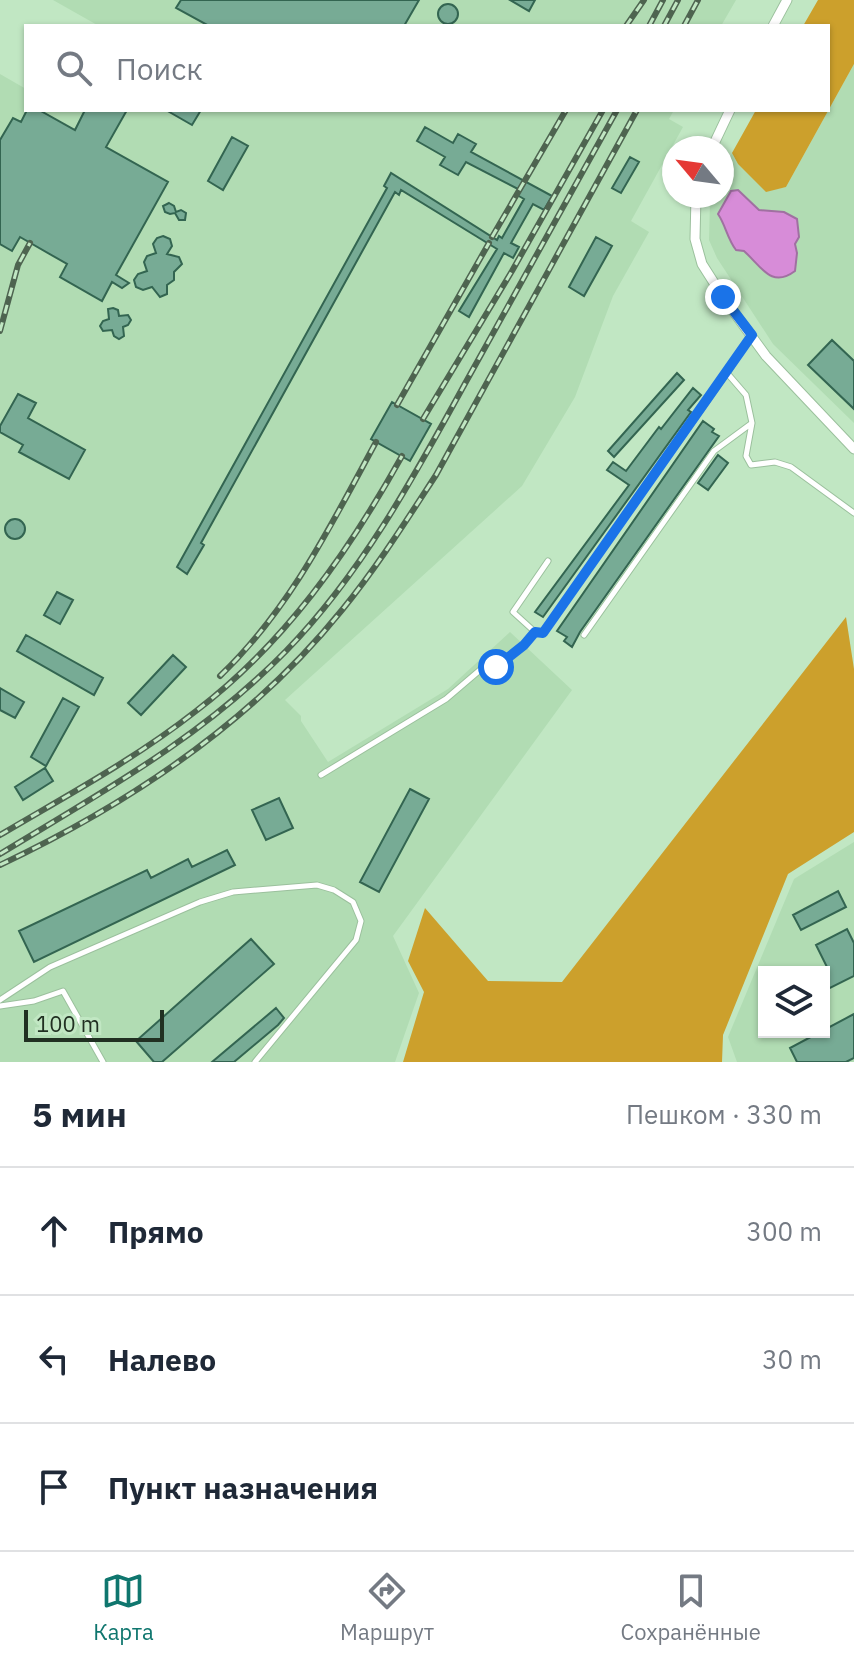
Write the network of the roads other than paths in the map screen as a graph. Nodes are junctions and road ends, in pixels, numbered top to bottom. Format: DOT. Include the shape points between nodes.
graph roads {
  1 [pos="787,0"];
  2 [pos="774,24"];
  3 [pos="729,112"];
  4 [pos="718,136"];
  5 [pos="696,208"];
  6 [pos="752,335"];
  7 [pos="727,373"];
  8 [pos="752,423"];
  9 [pos="854,449"];
  10 [pos="854,513"];
  11 [pos="548,561"];
  12 [pos="535,632"];
  13 [pos="584,635"];
  14 [pos="321,775"];
  15 [pos="0,1003"];
  16 [pos="103,1062"];
  17 [pos="255,1062"];
  1 -- 2 [label="street"];
  3 -- 4 [label="street"];
  5 -- 6 [label="street" via="695,239 702,264"];
  6 -- 7 [label="lane"];
  6 -- 9 [label="street" via="786,379"];
  7 -- 8 [label="lane" via="746,395"];
  7 -- 12 [label="lane" via="543,633"];
  8 -- 10 [label="lane" via="746,456 751,465 775,462 791,467"];
  8 -- 13 [label="lane" via="714,451"];
  11 -- 12 [label="lane" via="513,612"];
  12 -- 14 [label="lane" via="496,667 480,670 446,699"];
  15 -- 16 [label="lane" via="34,1001 63,991"];
  15 -- 17 [label="lane" via="50,967 200,902 233,892 317,885 334,890 353,902 361,921 356,940"];
}
